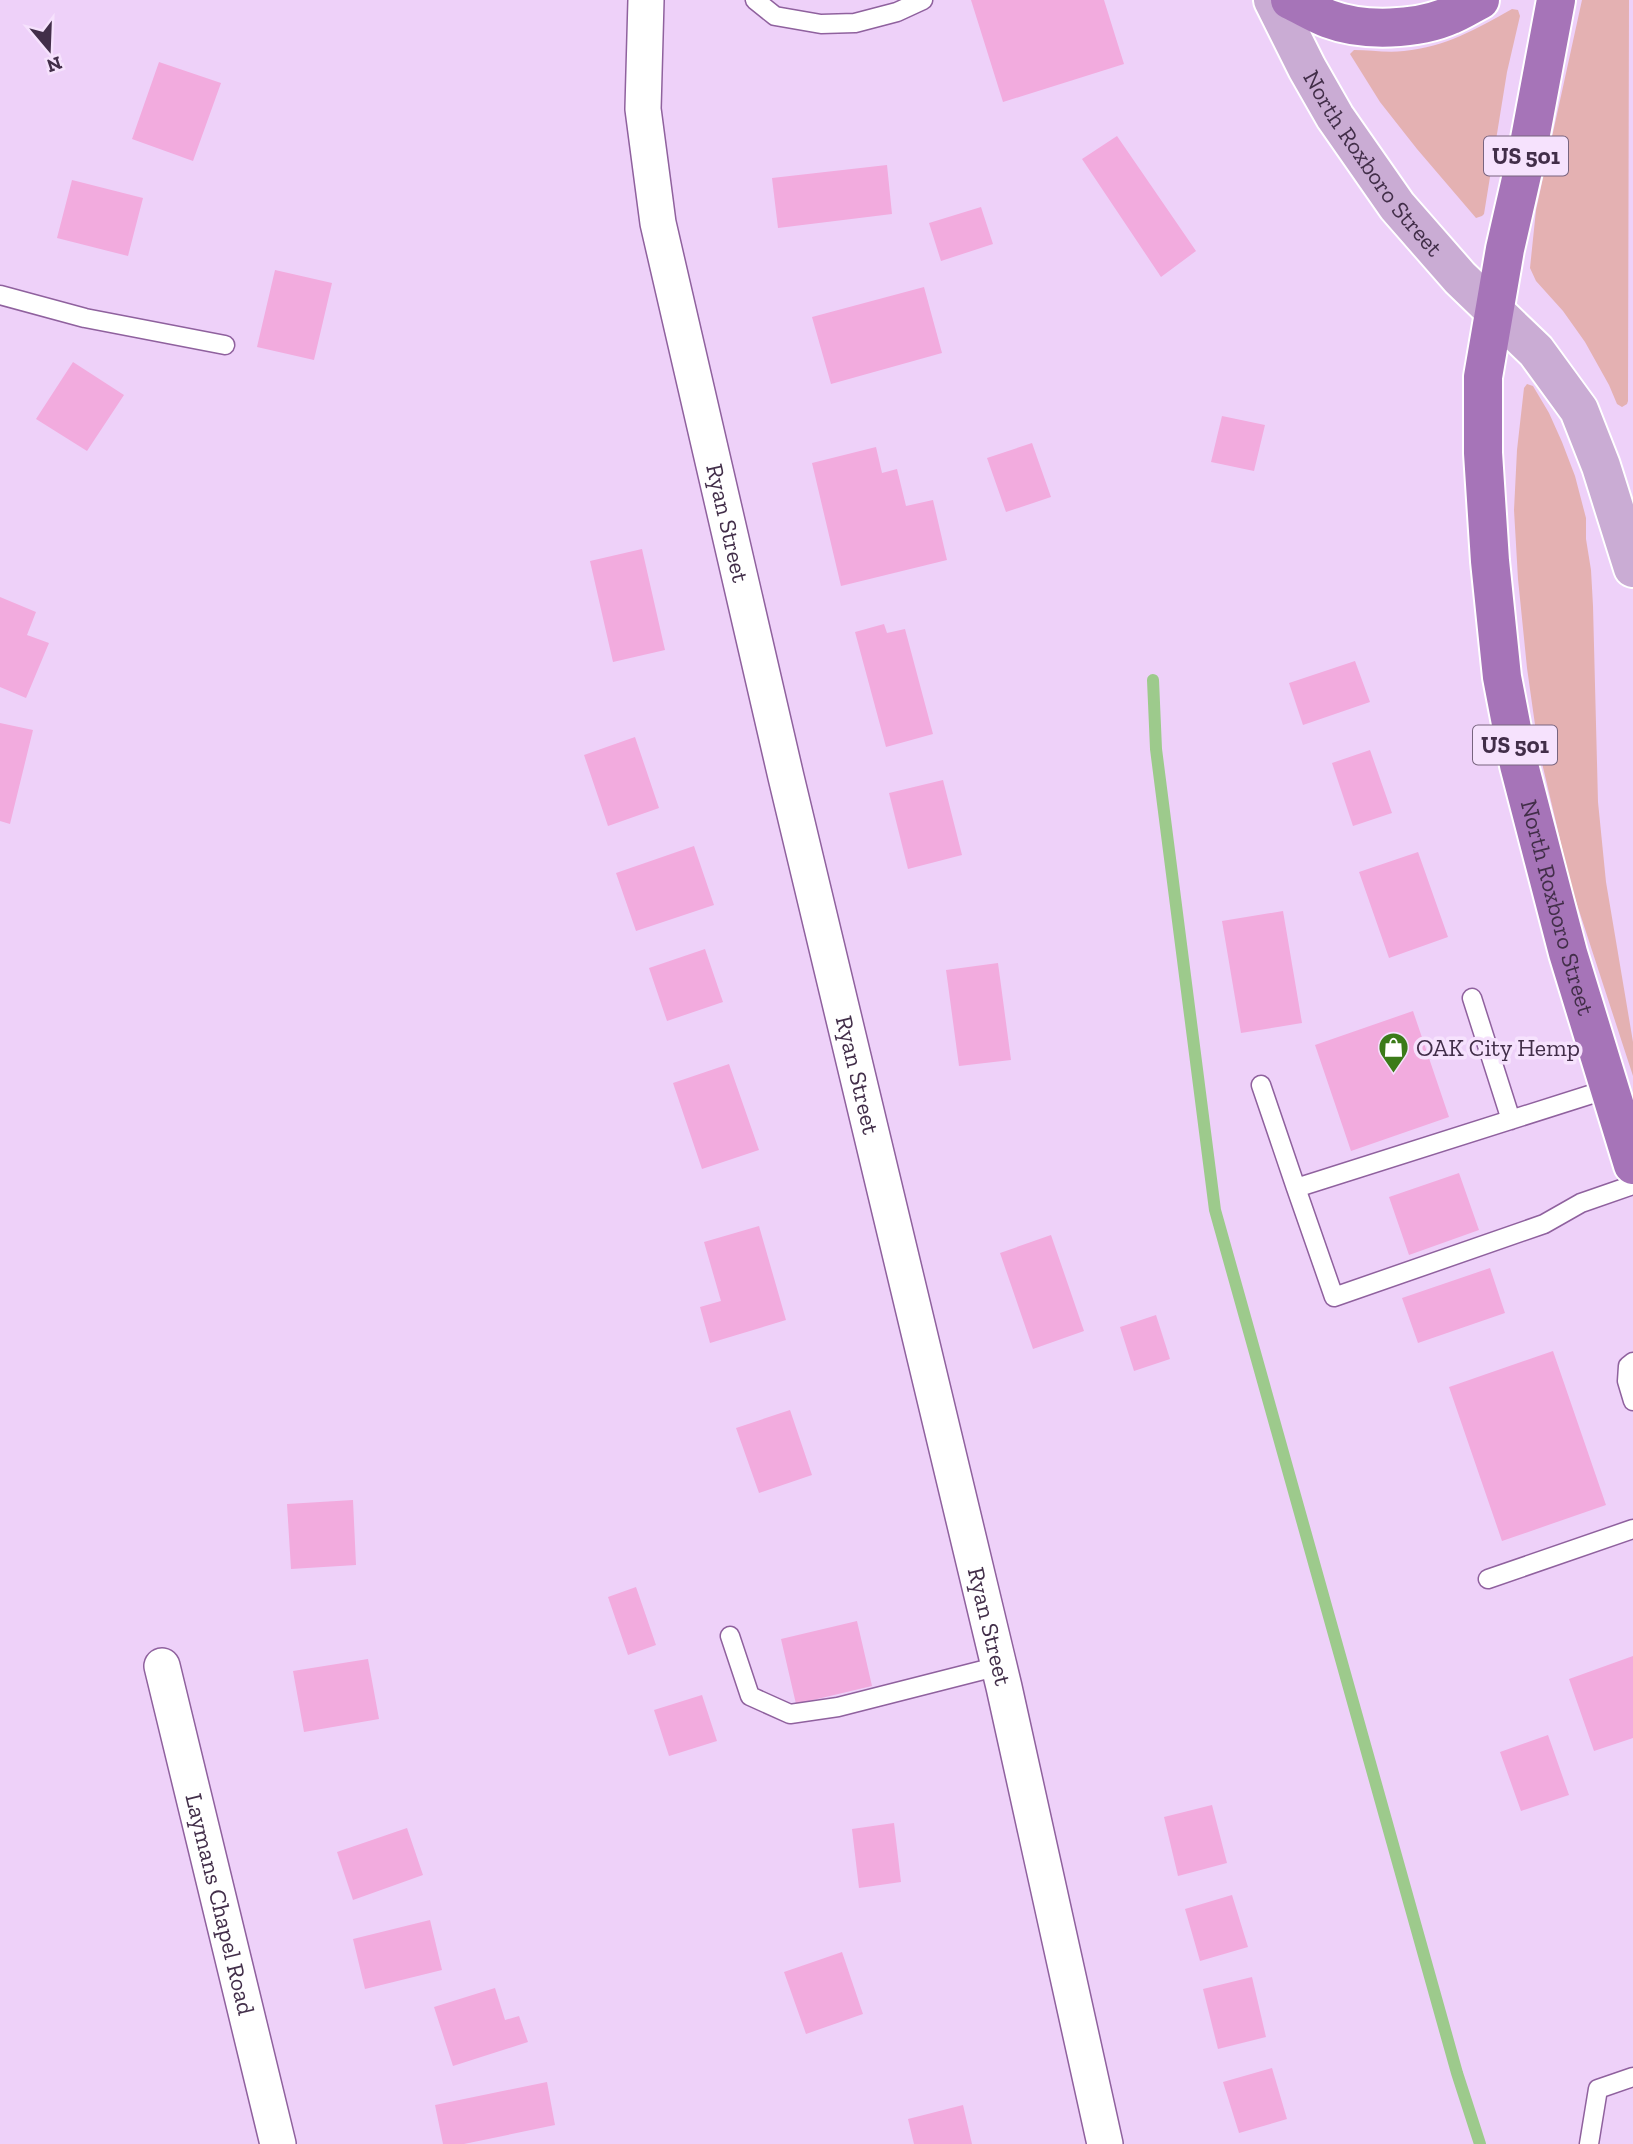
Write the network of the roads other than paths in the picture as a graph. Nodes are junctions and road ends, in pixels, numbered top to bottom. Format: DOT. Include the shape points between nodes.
graph roads {
  1 [pos="646,0"];
  2 [pos="755,0"];
  3 [pos="923,0"];
  4 [pos="1273,0"];
  5 [pos="1290,0"];
  6 [pos="1480,0"];
  7 [pos="1556,0"];
  8 [pos="0,295"];
  9 [pos="1495,311"];
  10 [pos="225,345"];
  11 [pos="1633,568"];
  12 [pos="1472,998"];
  13 [pos="1261,1085"];
  14 [pos="1608,1089"];
  15 [pos="1511,1120"];
  16 [pos="1633,1165"];
  17 [pos="1633,1185"];
  18 [pos="1296,1188"];
  19 [pos="1633,1362"];
  20 [pos="1633,1401"];
  21 [pos="1633,1529"];
  22 [pos="1488,1579"];
  23 [pos="730,1636"];
  24 [pos="162,1666"];
  25 [pos="999,1666"];
  26 [pos="1633,2077"];
  27 [pos="278,2144"];
  28 [pos="1105,2144"];
  29 [pos="1589,2144"];
  1 -- 25 [label="street, Ryan Street" via="643,109 658,223"];
  2 -- 3 [label="lane" via="775,16 821,24 855,23"];
  4 -- 9 [label="main road, North Roxboro Street" via="1335,117 1367,164 1397,206"];
  5 -- 6 [label="highway" via="1330,19 1379,27 1423,24"];
  7 -- 9 [label="highway, US 501"];
  8 -- 10 [label="lane" via="85,318"];
  9 -- 11 [label="main road, North Roxboro Street" via="1536,351 1579,410"];
  9 -- 14 [label="highway, North Roxboro Street / US 501" via="1483,377 1483,453 1502,677 1519,765"];
  12 -- 15 [label="lane"];
  13 -- 18 [label="lane"];
  14 -- 15 [label="lane"];
  14 -- 16 [label="highway, North Roxboro Street / US 501"];
  15 -- 18 [label="lane"];
  17 -- 18 [label="lane" via="1581,1203 1544,1224 1334,1297"];
  19 -- 20 [label="lane" via="1626,1381"];
  21 -- 22 [label="lane"];
  23 -- 25 [label="lane" via="750,1696 790,1714 838,1707"];
  24 -- 27 [label="street, Laymans Chapel Road"];
  25 -- 28 [label="street, Ryan Street"];
  26 -- 29 [label="lane" via="1598,2089"];
}
